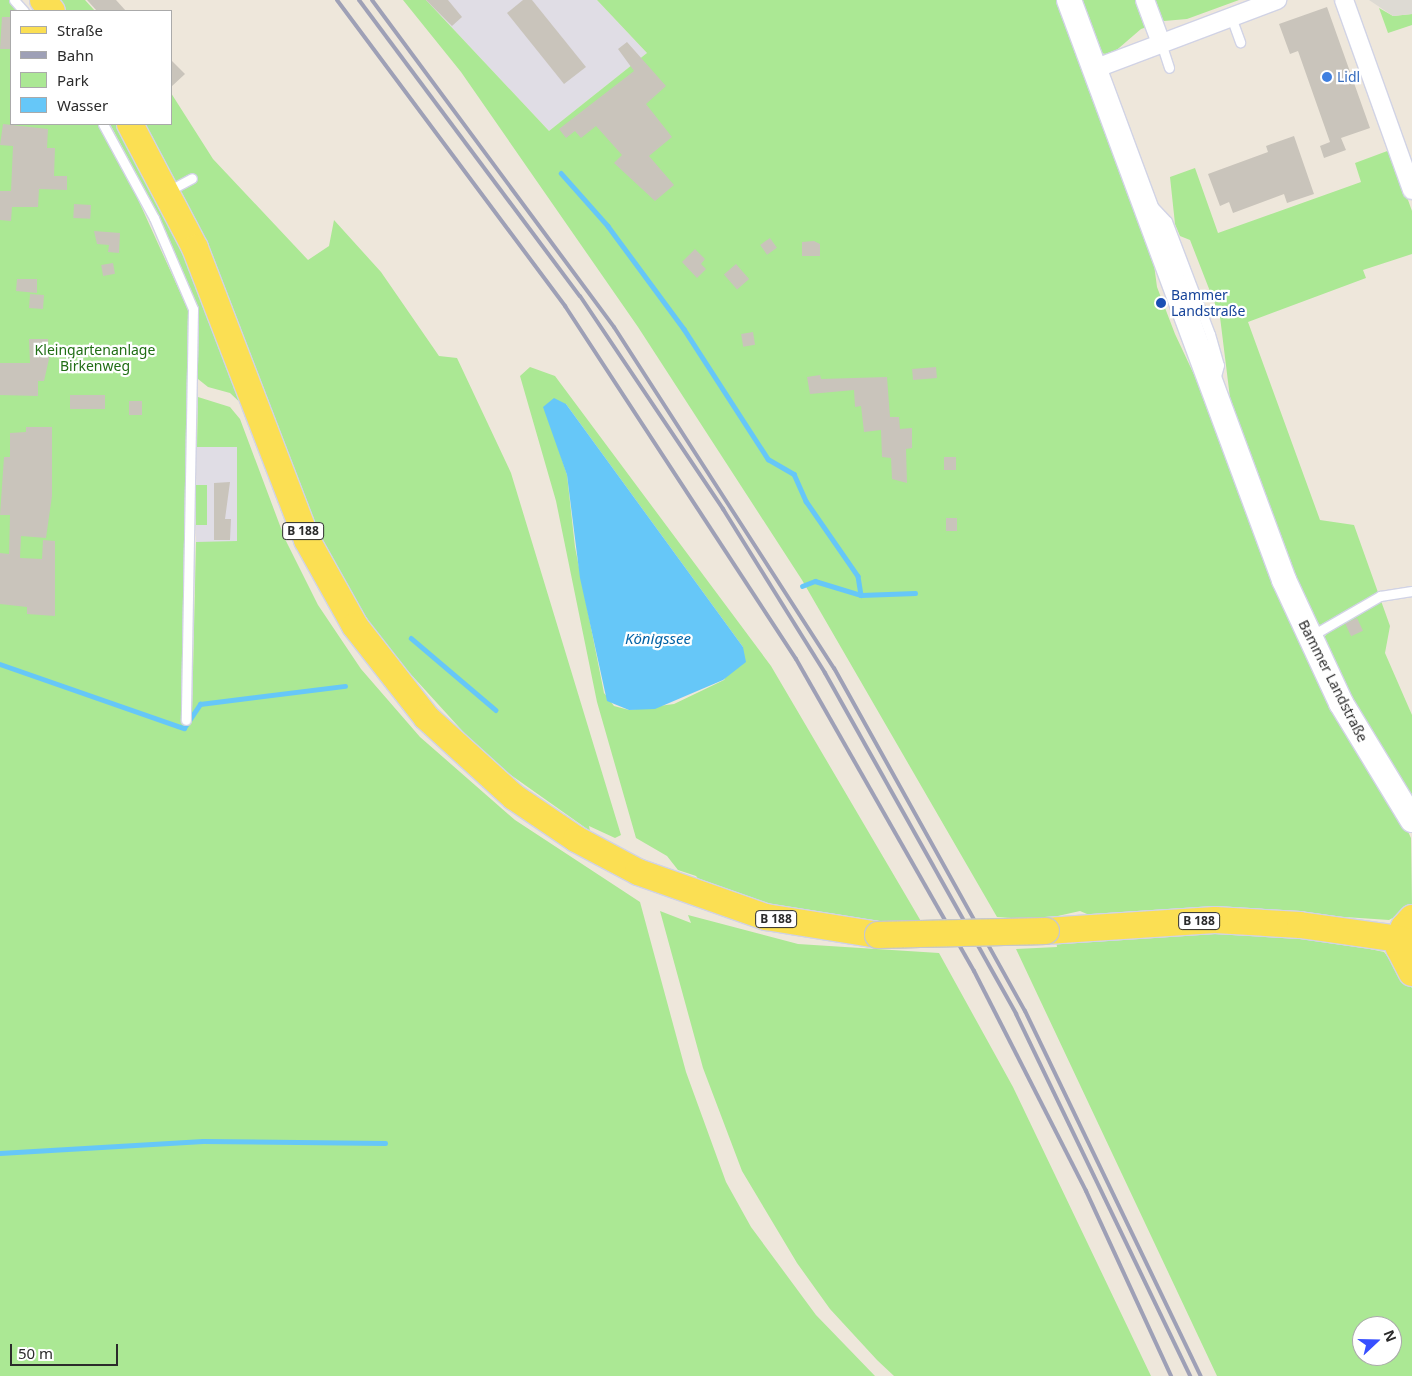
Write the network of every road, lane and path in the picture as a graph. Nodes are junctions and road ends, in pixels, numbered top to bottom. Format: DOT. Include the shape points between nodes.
graph roads {
  1 [pos="14,0"];
  2 [pos="43,0"];
  3 [pos="1069,0"];
  4 [pos="1145,0"];
  5 [pos="1277,0"];
  6 [pos="1344,0"];
  7 [pos="23,10"];
  8 [pos="51,10"];
  9 [pos="1231,17"];
  10 [pos="1240,42"];
  11 [pos="1162,43"];
  12 [pos="1169,68"];
  13 [pos="1094,69"];
  14 [pos="104,125"];
  15 [pos="131,125"];
  16 [pos="192,178"];
  17 [pos="1412,190"];
  18 [pos="168,191"];
  19 [pos="1412,590"];
  20 [pos="1308,637"];
  21 [pos="186,720"];
  22 [pos="1412,820"];
  23 [pos="1406,928"];
  24 [pos="1412,973"];
  1 -- 7 [label="lane"];
  2 -- 8 [label="main road"];
  3 -- 13 [label="main road, Bammer Landstraße"];
  4 -- 11 [label="street"];
  5 -- 9 [label="street"];
  6 -- 17 [label="street"];
  9 -- 10 [label="lane"];
  9 -- 11 [label="street"];
  11 -- 12 [label="lane"];
  11 -- 13 [label="street"];
  13 -- 20 [label="main road, Bammer Landstraße" via="1210,385"];
  14 -- 21 [label="lane" via="154,218 193,309"];
  15 -- 18 [label="main road, B 188"];
  16 -- 18 [label="lane"];
  18 -- 23 [label="main road, B 188, bridge" via="211,287 294,511 355,626 407,696 468,759 534,812 598,851 677,888 766,917 878,934 1046,931 1215,920"];
  19 -- 20 [label="lane" via="1380,596"];
  20 -- 22 [label="main road, Bammer Landstraße" via="1341,703"];
  23 -- 24 [label="main road" via="1401,958"];
}
